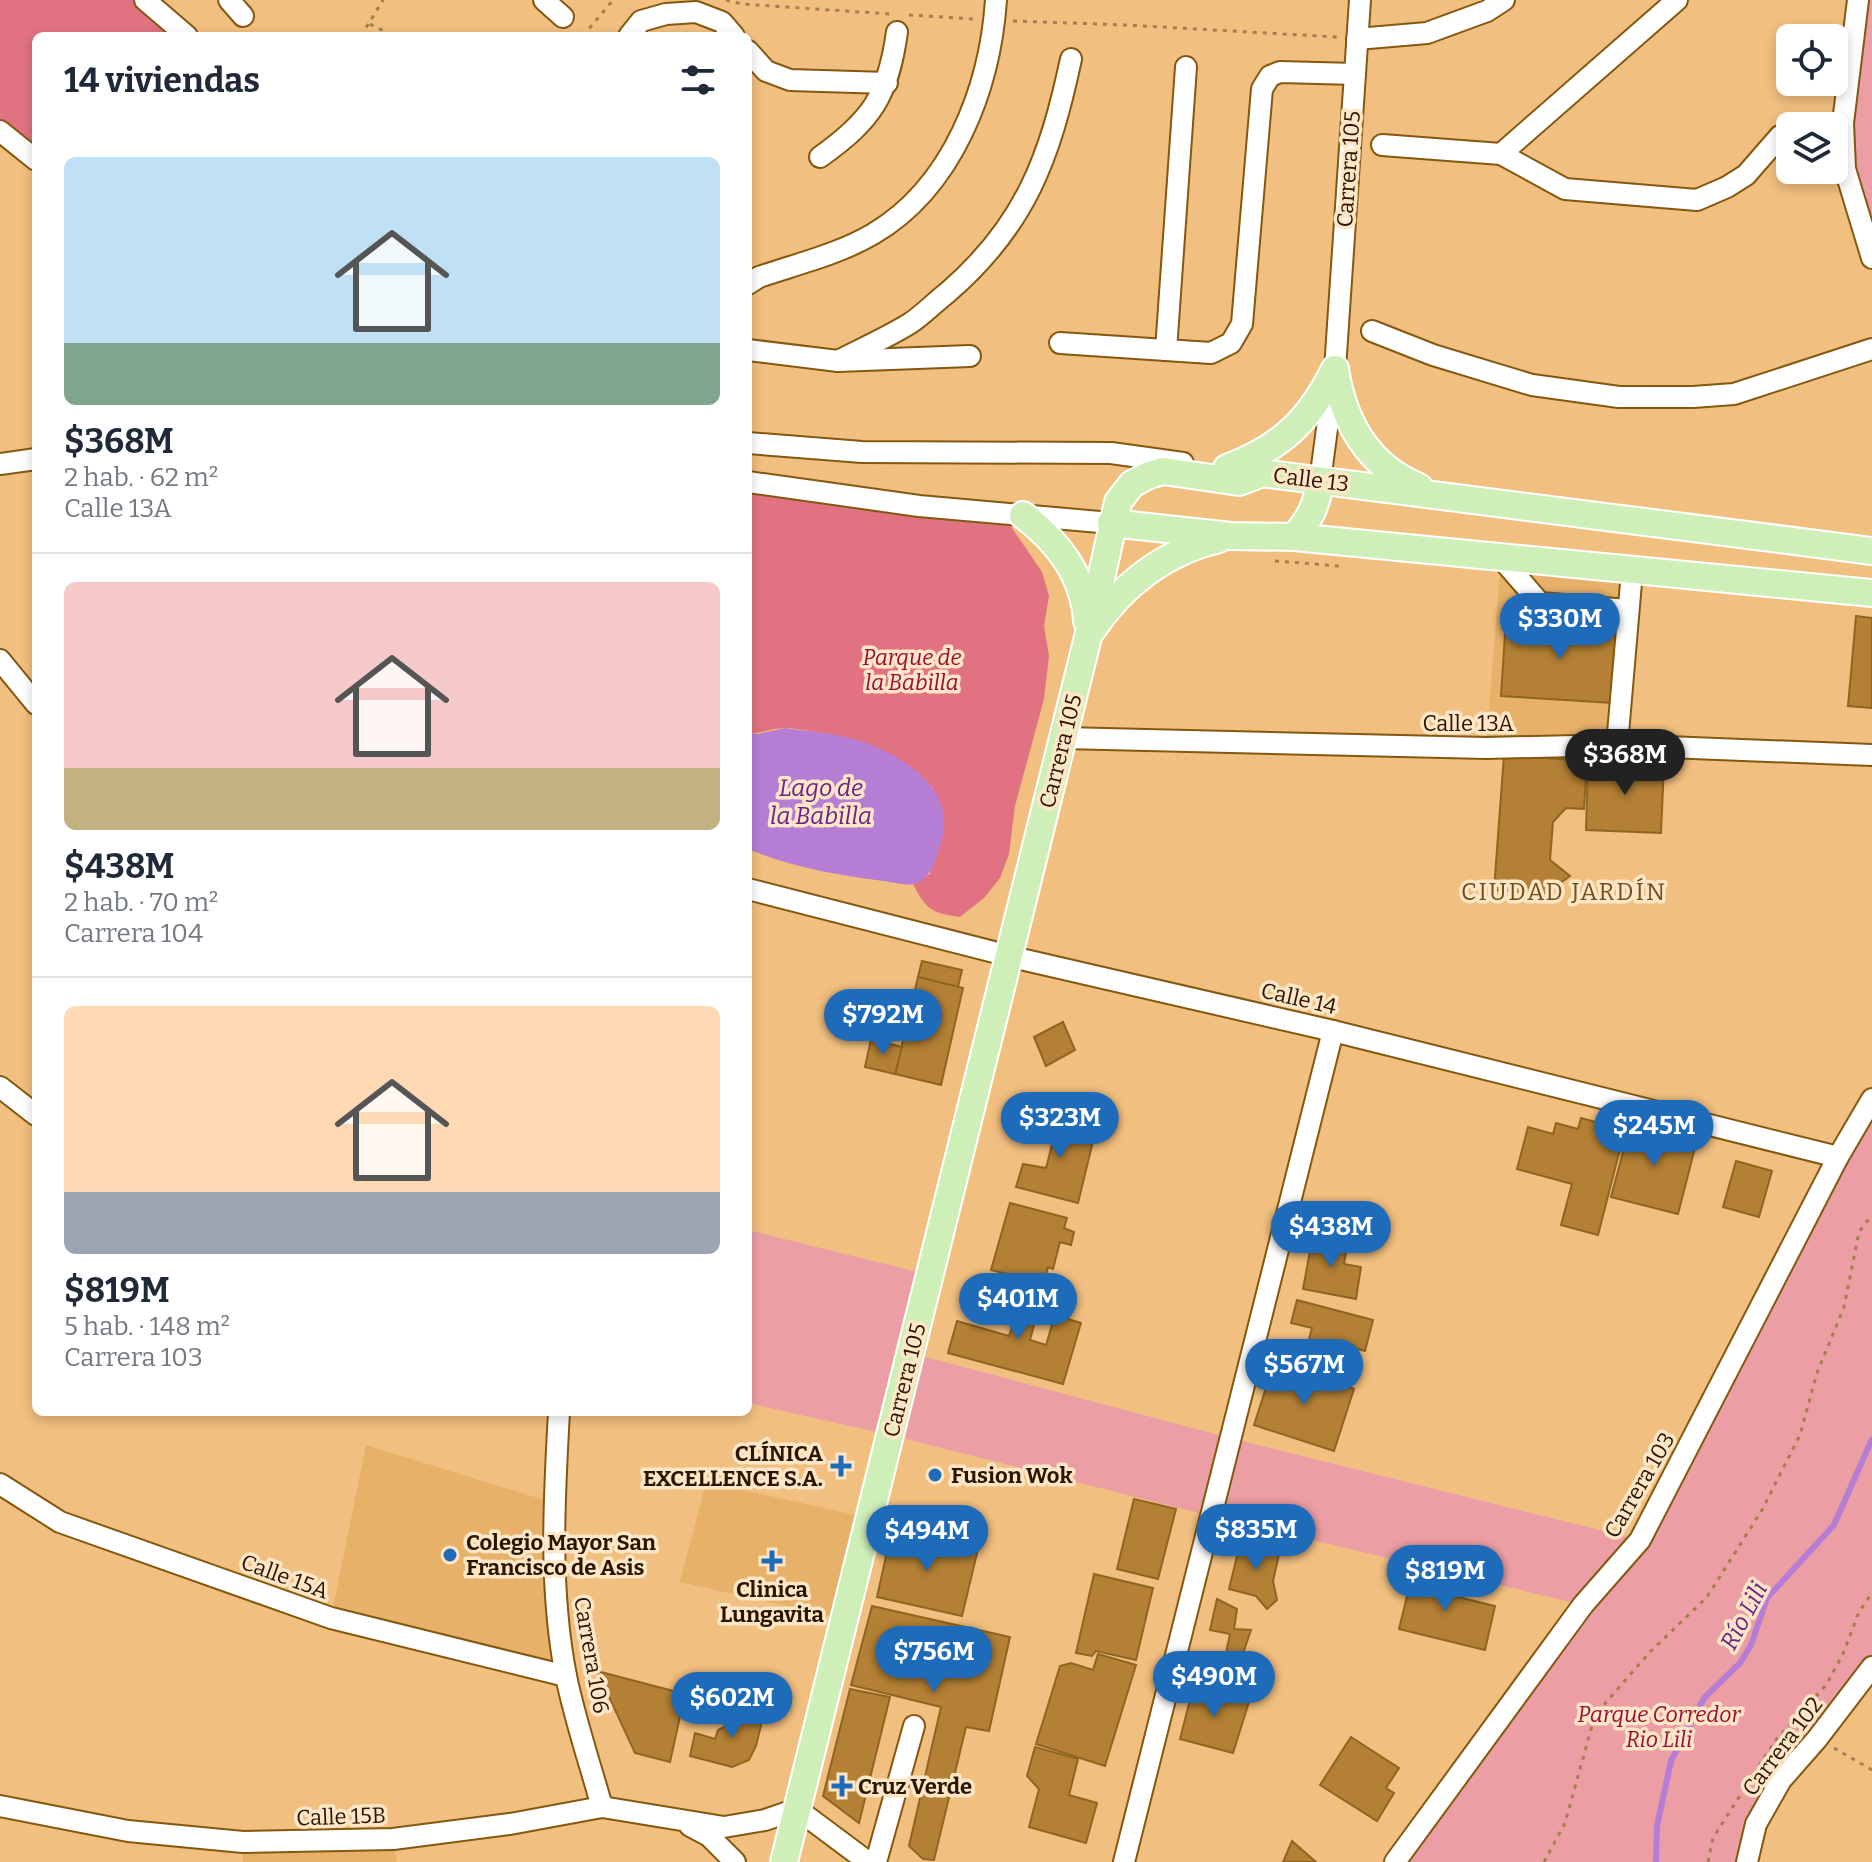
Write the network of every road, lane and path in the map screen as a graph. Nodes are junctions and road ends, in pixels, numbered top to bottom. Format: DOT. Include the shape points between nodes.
graph roads {
  1 [pos="145,0"];
  2 [pos="229,0"];
  3 [pos="383,0"];
  4 [pos="544,0"];
  5 [pos="613,0"];
  6 [pos="726,0"];
  7 [pos="1360,0"];
  8 [pos="1504,0"];
  9 [pos="1677,0"];
  10 [pos="1858,0"];
  11 [pos="996,10"];
  12 [pos="243,16"];
  13 [pos="563,17"];
  14 [pos="370,24"];
  15 [pos="182,32"];
  16 [pos="364,32"];
  17 [pos="386,32"];
  18 [pos="586,32"];
  19 [pos="632,32"];
  20 [pos="731,32"];
  21 [pos="897,32"];
  22 [pos="1357,39"];
  23 [pos="752,55"];
  24 [pos="1071,59"];
  25 [pos="1186,67"];
  26 [pos="1355,74"];
  27 [pos="887,83"];
  28 [pos="1844,112"];
  29 [pos="0,131"];
  30 [pos="1776,141"];
  31 [pos="1382,145"];
  32 [pos="1501,154"];
  33 [pos="32,157"];
  34 [pos="820,157"];
  35 [pos="1848,179"];
  36 [pos="1872,258"];
  37 [pos="752,281"];
  38 [pos="1372,331"];
  39 [pos="1060,343"];
  40 [pos="1872,349"];
  41 [pos="752,350"];
  42 [pos="1166,350"];
  43 [pos="970,356"];
  44 [pos="838,361"];
  45 [pos="1335,369"];
  46 [pos="752,443"];
  47 [pos="32,460"];
  48 [pos="0,464"];
  49 [pos="1227,468"];
  50 [pos="1263,473"];
  51 [pos="1320,481"];
  52 [pos="752,483"];
  53 [pos="1441,495"];
  54 [pos="1023,515"];
  55 [pos="1111,523"];
  56 [pos="1231,536"];
  57 [pos="1294,537"];
  58 [pos="1872,551"];
  59 [pos="1501,558"];
  60 [pos="1271,561"];
  61 [pos="1348,567"];
  62 [pos="1632,571"];
  63 [pos="1872,593"];
  64 [pos="1628,610"];
  65 [pos="1088,637"];
  66 [pos="0,660"];
  67 [pos="32,699"];
  68 [pos="1063,738"];
  69 [pos="1617,745"];
  70 [pos="1872,755"];
  71 [pos="752,890"];
  72 [pos="1009,956"];
  73 [pos="1333,1031"];
  74 [pos="0,1087"];
  75 [pos="1872,1099"];
  76 [pos="32,1112"];
  77 [pos="1838,1157"];
  78 [pos="1872,1215"];
  79 [pos="559,1416"];
  80 [pos="0,1484"];
  81 [pos="1872,1593"];
  82 [pos="1872,1667"];
  83 [pos="566,1676"];
  84 [pos="914,1726"];
  85 [pos="1817,1739"];
  86 [pos="1872,1770"];
  87 [pos="0,1806"];
  88 [pos="602,1807"];
  89 [pos="797,1809"];
  90 [pos="683,1822"];
  91 [pos="735,1862"];
  92 [pos="784,1862"];
  93 [pos="868,1862"];
  94 [pos="876,1862"];
  95 [pos="1124,1862"];
  96 [pos="1395,1862"];
  97 [pos="1544,1862"];
  98 [pos="1708,1862"];
  99 [pos="1747,1862"];
  1 -- 15 [label="street"];
  2 -- 12 [label="street"];
  3 -- 14 [label="path"];
  4 -- 13 [label="street"];
  5 -- 18 [label="path"];
  6 -- 11 [label="path"];
  7 -- 22 [label="street, Carrera 105"];
  8 -- 22 [label="street" via="1427,33"];
  9 -- 32 [label="street"];
  10 -- 28 [label="street"];
  11 -- 22 [label="path" via="1126,25"];
  11 -- 37 [label="street" via="983,75 966,126 944,168 904,212 874,234"];
  14 -- 16 [label="path"];
  14 -- 17 [label="path"];
  19 -- 20 [label="street" via="641,21 696,12 722,22"];
  21 -- 27 [label="street"];
  22 -- 26 [label="street, Carrera 105"];
  23 -- 27 [label="street" via="766,71 790,80"];
  24 -- 44 [label="street" via="1057,122 1030,193 996,246 911,323"];
  25 -- 42 [label="street"];
  26 -- 42 [label="street" via="1270,76 1262,89 1242,324 1231,343 1211,353"];
  26 -- 45 [label="street, Carrera 105"];
  27 -- 34 [label="street" via="872,112"];
  29 -- 33 [label="street"];
  30 -- 32 [label="street" via="1746,175 1697,200 1565,189"];
  31 -- 32 [label="street"];
  35 -- 36 [label="street"];
  38 -- 40 [label="street" via="1532,385 1619,397 1734,394"];
  39 -- 42 [label="street"];
  41 -- 44 [label="street"];
  43 -- 44 [label="street"];
  45 -- 49 [label="main road" via="1302,422 1279,443"];
  45 -- 51 [label="street, Carrera 105"];
  45 -- 53 [label="main road" via="1344,408 1363,444 1403,480"];
  46 -- 49 [label="street, Calle 13" via="862,452 1111,453"];
  47 -- 48 [label="street"];
  49 -- 50 [label="main road, Calle 13"];
  50 -- 51 [label="main road, Calle 13"];
  50 -- 55 [label="main road, Carrera 105" via="1239,482 1182,472 1149,475 1124,493"];
  51 -- 53 [label="main road, Calle 13"];
  51 -- 57 [label="main road" via="1313,512"];
  52 -- 54 [label="street"];
  53 -- 58 [label="main road, Calle 13"];
  54 -- 55 [label="street"];
  54 -- 65 [label="main road" via="1046,533 1071,567 1086,608"];
  55 -- 56 [label="main road"];
  55 -- 65 [label="main road, Carrera 105"];
  56 -- 57 [label="main road"];
  56 -- 65 [label="main road" via="1174,554 1148,570 1125,589"];
  57 -- 59 [label="main road"];
  59 -- 62 [label="main road"];
  59 -- 64 [label="street" via="1540,603"];
  60 -- 61 [label="path"];
  62 -- 63 [label="main road"];
  62 -- 64 [label="street"];
  64 -- 69 [label="street"];
  65 -- 68 [label="main road, Carrera 105"];
  66 -- 67 [label="street"];
  68 -- 69 [label="street, Calle 13A" via="1486,748"];
  68 -- 72 [label="main road, Carrera 105"];
  69 -- 70 [label="street, Calle 13A"];
  71 -- 72 [label="street, Calle 14"];
  72 -- 73 [label="street, Calle 14"];
  72 -- 89 [label="main road, Carrera 105"];
  73 -- 77 [label="street, Calle 14"];
  73 -- 95 [label="street"];
  74 -- 76 [label="street"];
  75 -- 77 [label="street, Carrera 103"];
  77 -- 96 [label="street, Carrera 103" via="1640,1540 1583,1605"];
  78 -- 97 [label="path" via="1859,1232 1844,1307 1817,1373 1800,1435 1762,1510 1707,1597 1595,1715 1565,1823"];
  79 -- 83 [label="street, Carrera 106" via="556,1592"];
  80 -- 83 [label="street, Calle 15A" via="60,1522 331,1618"];
  81 -- 98 [label="path" via="1826,1685 1775,1741 1713,1838"];
  82 -- 85 [label="street, Carrera 102"];
  83 -- 88 [label="street, Carrera 106"];
  84 -- 94 [label="street"];
  85 -- 86 [label="path"];
  85 -- 99 [label="street, Carrera 102" via="1781,1780 1756,1824"];
  87 -- 88 [label="street, Calle 15B" via="128,1831 243,1842 393,1839"];
  88 -- 90 [label="street, Calle 15B"];
  89 -- 90 [label="street, Calle 15B" via="724,1827"];
  89 -- 92 [label="main road, Carrera 105"];
  89 -- 93 [label="street"];
  90 -- 91 [label="street, Calle 15B" via="709,1836"];
}
